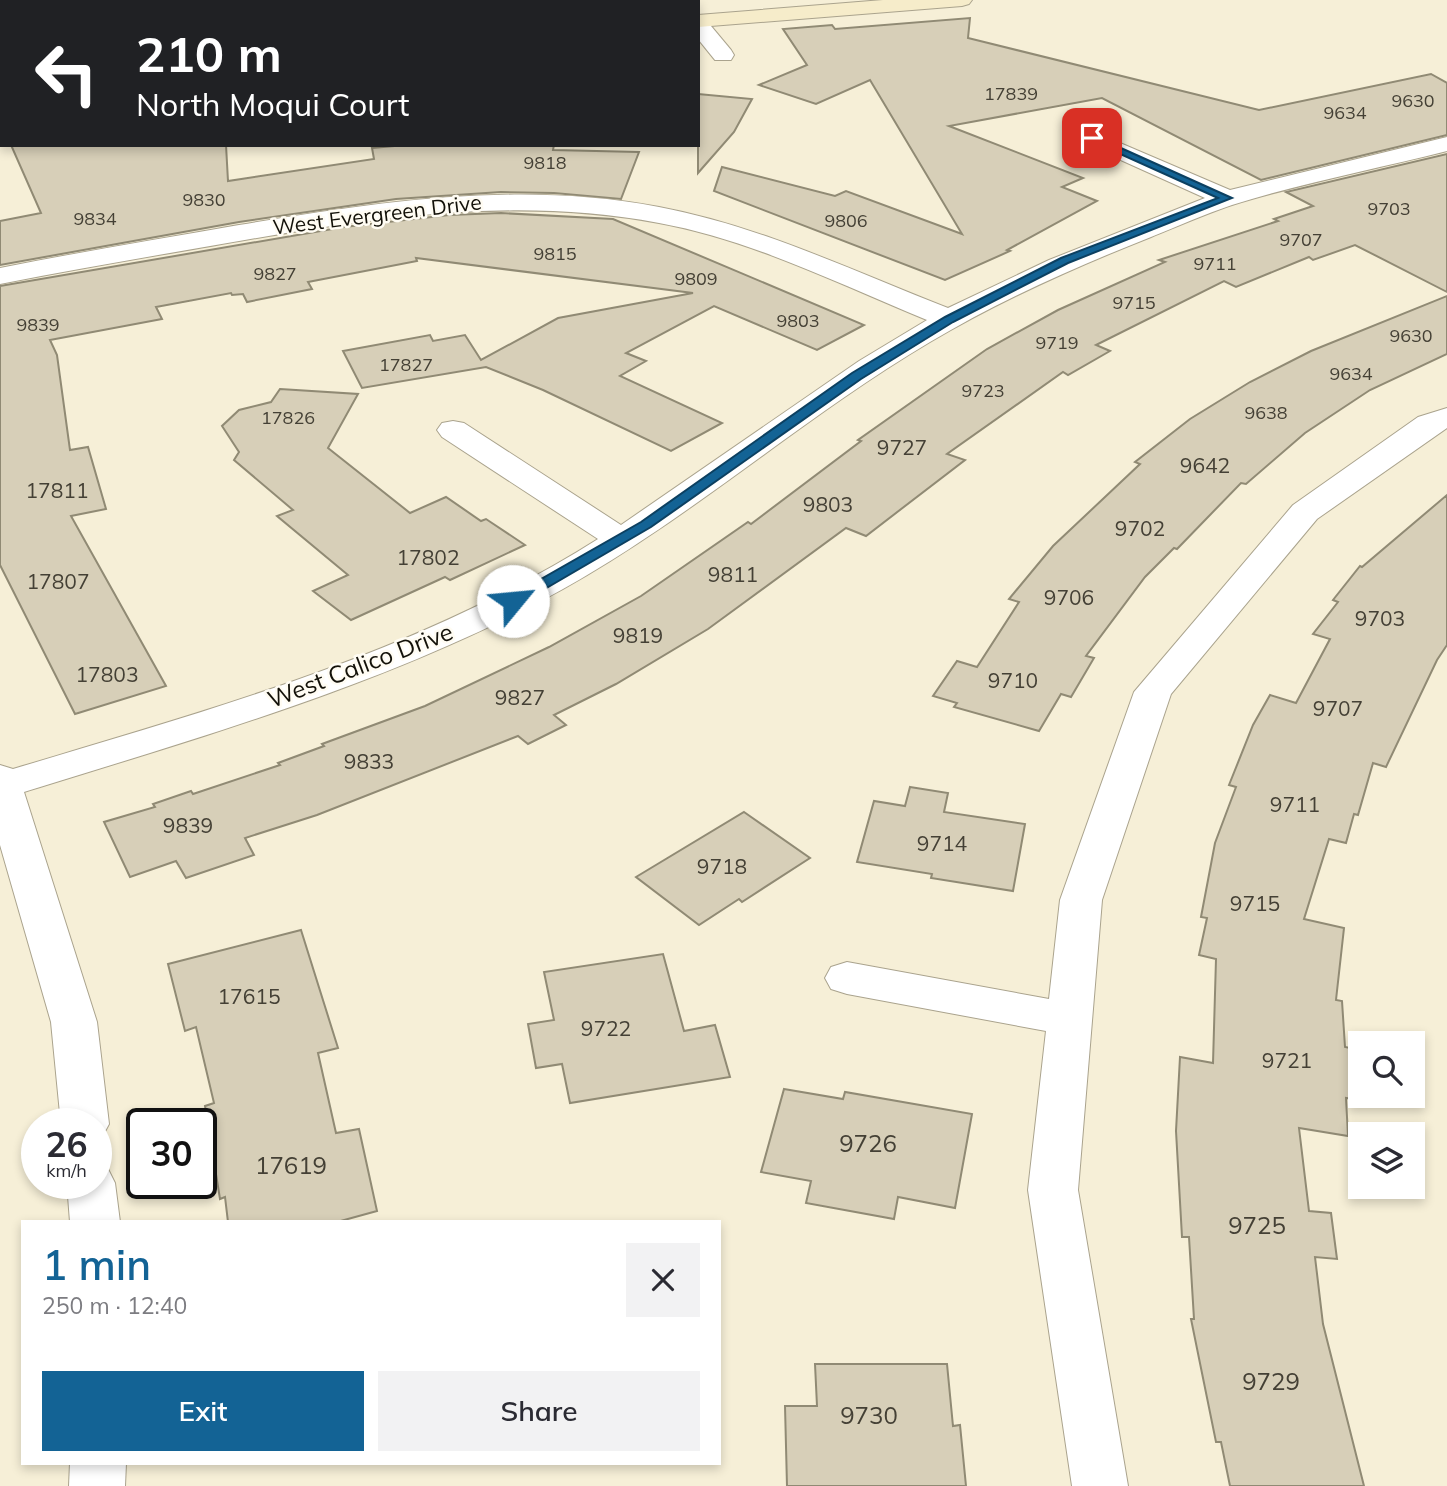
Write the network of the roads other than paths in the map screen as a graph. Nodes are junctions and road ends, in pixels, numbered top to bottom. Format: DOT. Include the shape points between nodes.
graph roads {
  1 [pos="962,0"];
  2 [pos="700,23"];
  3 [pos="700,26"];
  4 [pos="723,55"];
  5 [pos="1092,138"];
  6 [pos="1447,144"];
  7 [pos="1227,198"];
  8 [pos="0,276"];
  9 [pos="949,319"];
  10 [pos="1447,417"];
  11 [pos="453,430"];
  12 [pos="622,540"];
  13 [pos="2,782"];
  14 [pos="847,978"];
  15 [pos="1069,1019"];
  16 [pos="83,1108"];
  17 [pos="93,1199"];
  18 [pos="96,1220"];
  19 [pos="98,1465"];
  20 [pos="97,1486"];
  21 [pos="1100,1486"];
  1 -- 2 [label="street"];
  3 -- 4 [label="street"];
  5 -- 7 [label="street"];
  6 -- 7 [label="street, West Calico Drive"];
  7 -- 9 [label="street, West Calico Drive" via="1065,260"];
  8 -- 9 [label="street, West Evergreen Drive" via="380,210 527,200 631,210 723,231"];
  9 -- 12 [label="street, West Calico Drive" via="857,376"];
  10 -- 15 [label="street" via="1429,424 1305,512 1153,692 1081,900"];
  11 -- 12 [label="street"];
  12 -- 13 [label="street, West Calico Drive" via="513,601 380,661 221,718"];
  13 -- 16 [label="street" via="74,1022"];
  14 -- 15 [label="street"];
  15 -- 21 [label="street" via="1053,1189"];
  17 -- 18 [label="street"];
  19 -- 20 [label="street"];
}
